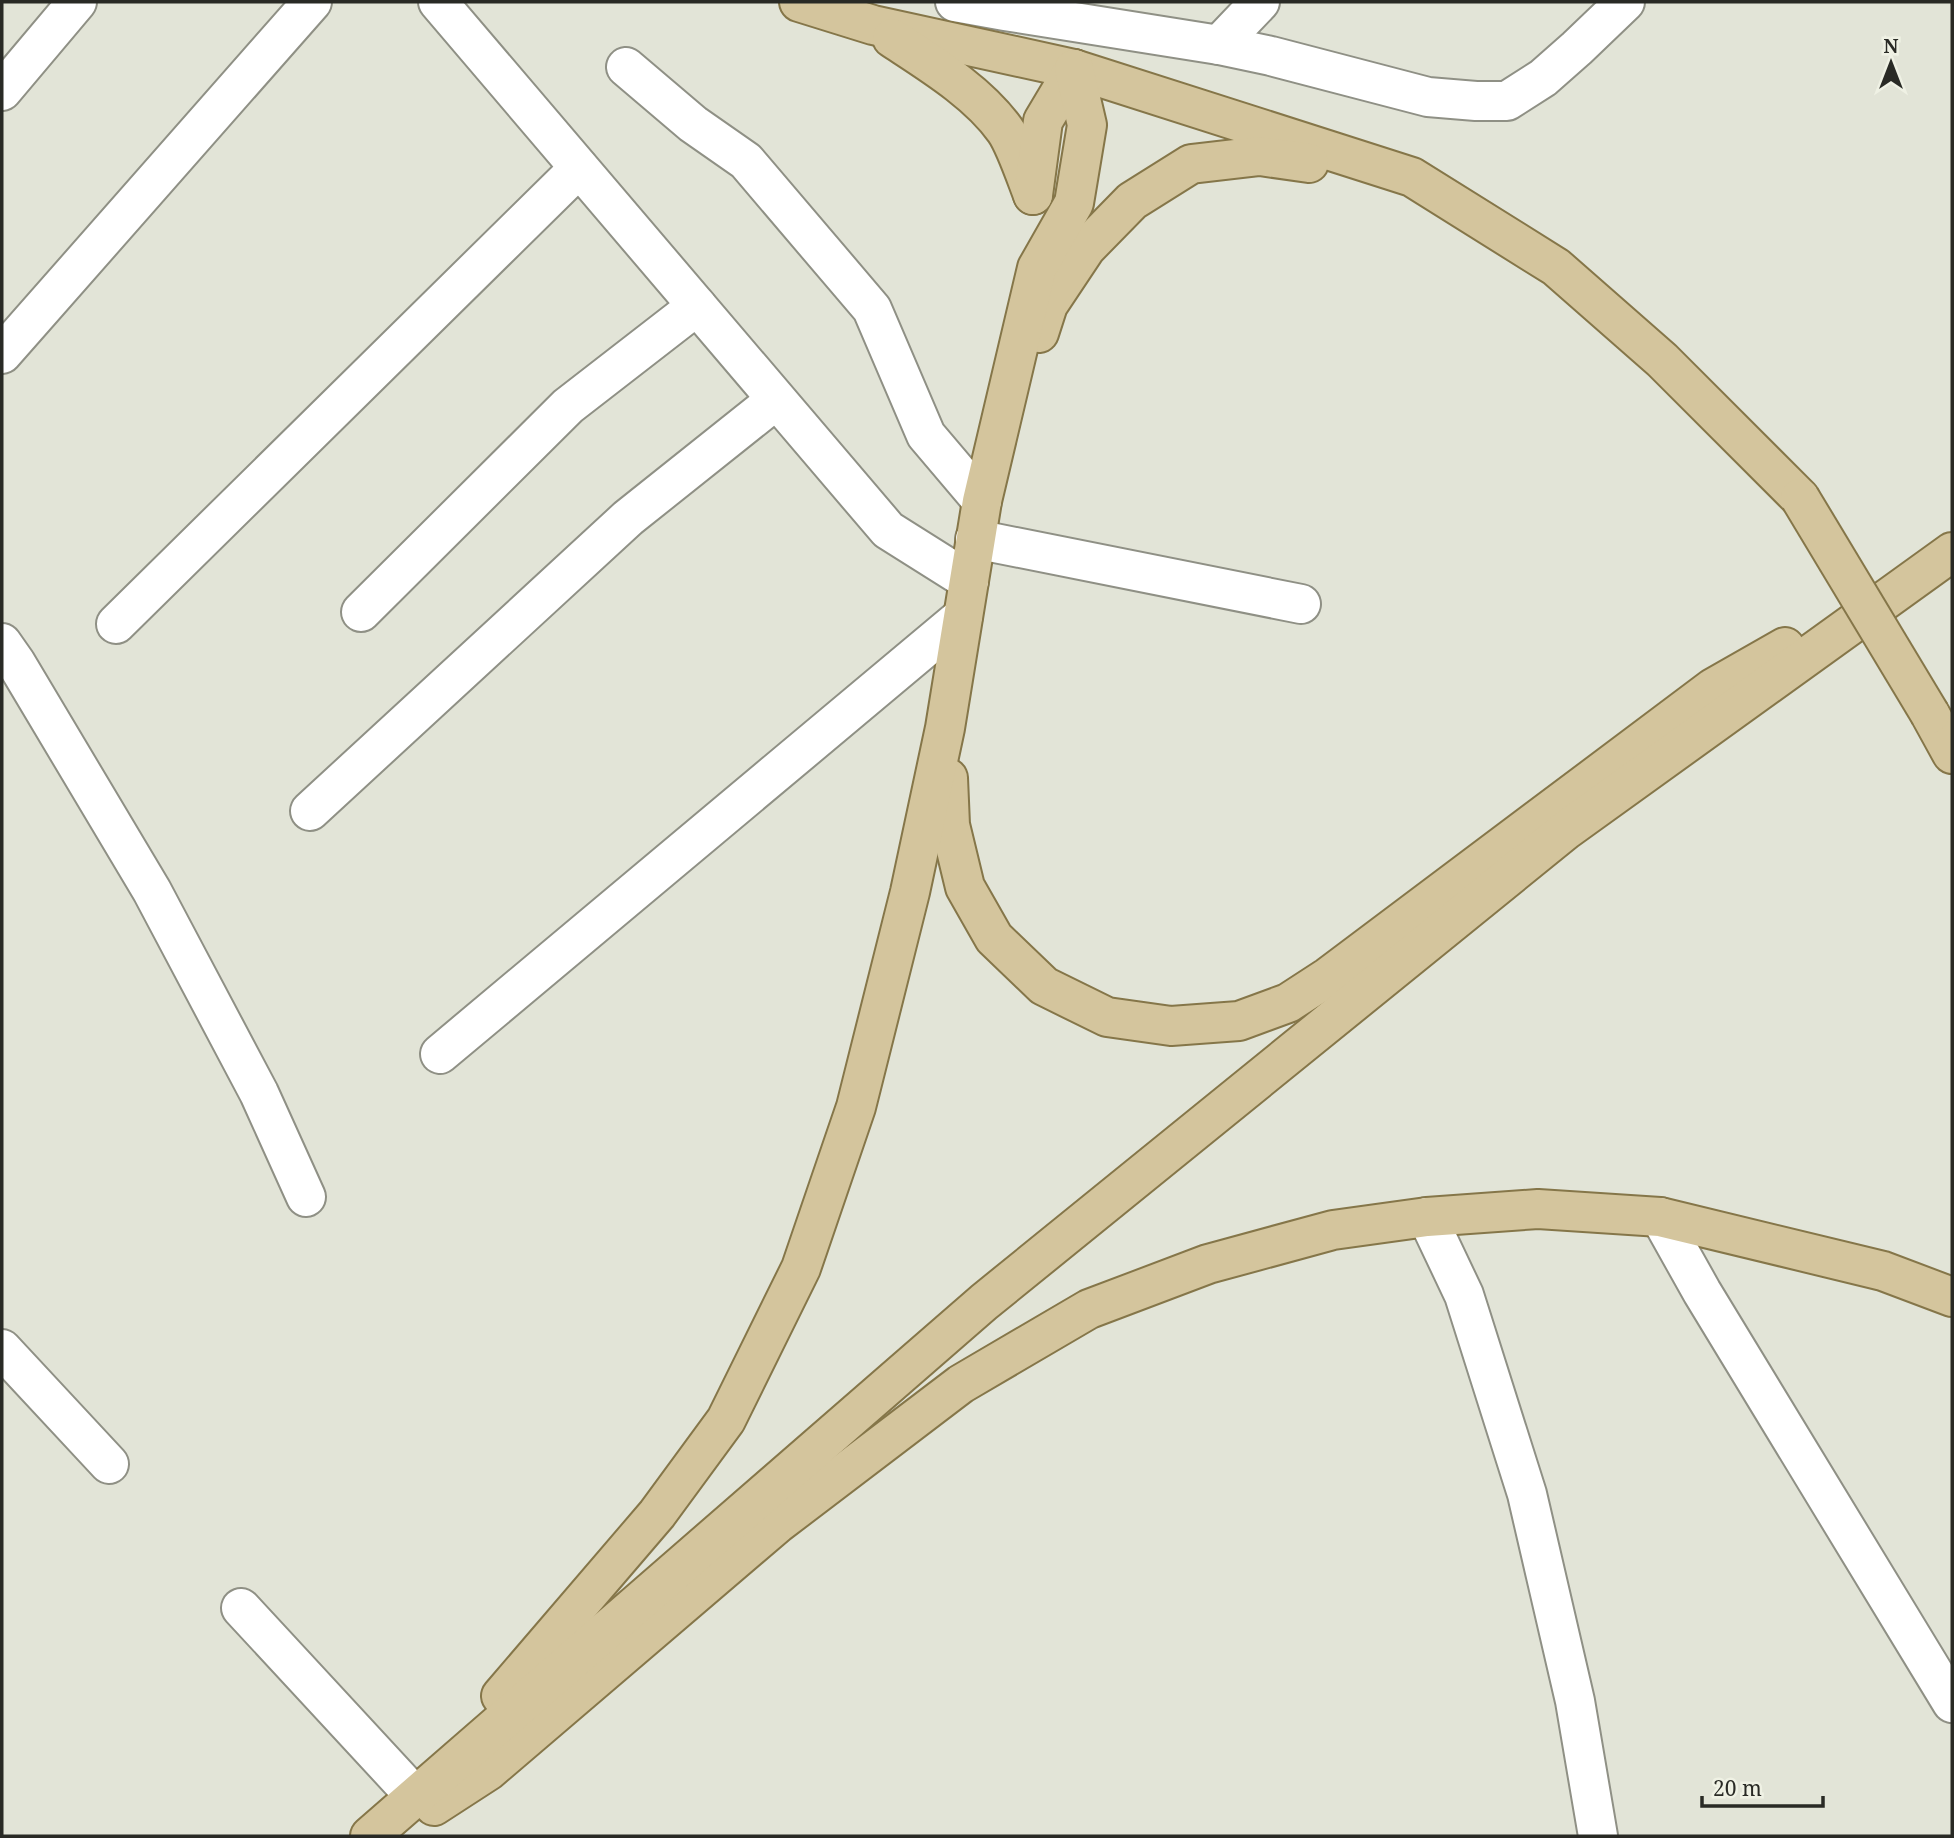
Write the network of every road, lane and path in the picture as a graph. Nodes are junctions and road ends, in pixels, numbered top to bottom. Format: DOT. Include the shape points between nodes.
graph roads {
  1 [pos="76,2"];
  2 [pos="312,2"];
  3 [pos="438,2"];
  4 [pos="799,2"];
  5 [pos="955,2"];
  6 [pos="1260,2"];
  7 [pos="1625,2"];
  8 [pos="876,13"];
  9 [pos="1219,45"];
  10 [pos="626,66"];
  11 [pos="1074,69"];
  12 [pos="2,91"];
  13 [pos="579,168"];
  14 [pos="1412,177"];
  15 [pos="1033,195"];
  16 [pos="1037,268"];
  17 [pos="697,306"];
  18 [pos="2,354"];
  19 [pos="776,400"];
  20 [pos="982,501"];
  21 [pos="975,539"];
  22 [pos="1950,554"];
  23 [pos="966,598"];
  24 [pos="1301,604"];
  25 [pos="361,612"];
  26 [pos="116,624"];
  27 [pos="2,643"];
  28 [pos="946,728"];
  29 [pos="1952,754"];
  30 [pos="310,811"];
  31 [pos="440,1054"];
  32 [pos="306,1197"];
  33 [pos="1427,1217"];
  34 [pos="1660,1217"];
  35 [pos="1952,1297"];
  36 [pos="2,1349"];
  37 [pos="108,1464"];
  38 [pos="241,1608"];
  39 [pos="1952,1703"];
  40 [pos="415,1796"];
  41 [pos="370,1836"];
  42 [pos="388,1836"];
  43 [pos="1598,1836"];
  1 -- 12 [label="street"];
  2 -- 18 [label="street"];
  3 -- 13 [label="street"];
  4 -- 8 [label="main road"];
  5 -- 9 [label="street"];
  6 -- 9 [label="street"];
  7 -- 9 [label="street" via="1543,78 1507,101 1428,97"];
  8 -- 11 [label="main road"];
  8 -- 15 [label="main road" via="982,104 1006,131"];
  10 -- 20 [label="street" via="693,124 746,160 872,309 926,435"];
  11 -- 14 [label="main road"];
  11 -- 15 [label="main road" via="1044,121"];
  11 -- 16 [label="main road" via="1087,125 1074,203"];
  13 -- 17 [label="street"];
  13 -- 26 [label="street"];
  14 -- 20 [label="main road" via="1261,156 1191,164 1132,201 1086,248 1048,305"];
  14 -- 29 [label="main road, bridge" via="1556,267 1662,360 1800,498"];
  15 -- 16 [label="main road"];
  16 -- 20 [label="main road"];
  17 -- 19 [label="street"];
  17 -- 25 [label="street" via="568,406"];
  19 -- 23 [label="street" via="888,530"];
  19 -- 30 [label="street" via="628,518"];
  20 -- 21 [label="main road"];
  21 -- 23 [label="main road"];
  21 -- 24 [label="street"];
  22 -- 28 [label="main road" via="1713,688 1328,977 1288,1003 1239,1021 1171,1026 1107,1017 1044,986 994,938 965,887 950,825"];
  22 -- 40 [label="main road" via="1534,856 984,1302"];
  23 -- 28 [label="main road"];
  23 -- 31 [label="street"];
  27 -- 32 [label="street" via="152,891 259,1093"];
  28 -- 40 [label="main road" via="856,1107 801,1268 726,1420 657,1514"];
  33 -- 34 [label="main road" via="1538,1209"];
  33 -- 42 [label="main road" via="1333,1230 1208,1264 1089,1309 961,1384 777,1524 488,1771"];
  33 -- 43 [label="street" via="1464,1295 1527,1494 1575,1701"];
  34 -- 35 [label="main road" via="1883,1271"];
  34 -- 39 [label="street"];
  36 -- 37 [label="street"];
  38 -- 40 [label="street"];
  40 -- 41 [label="main road"];
}
